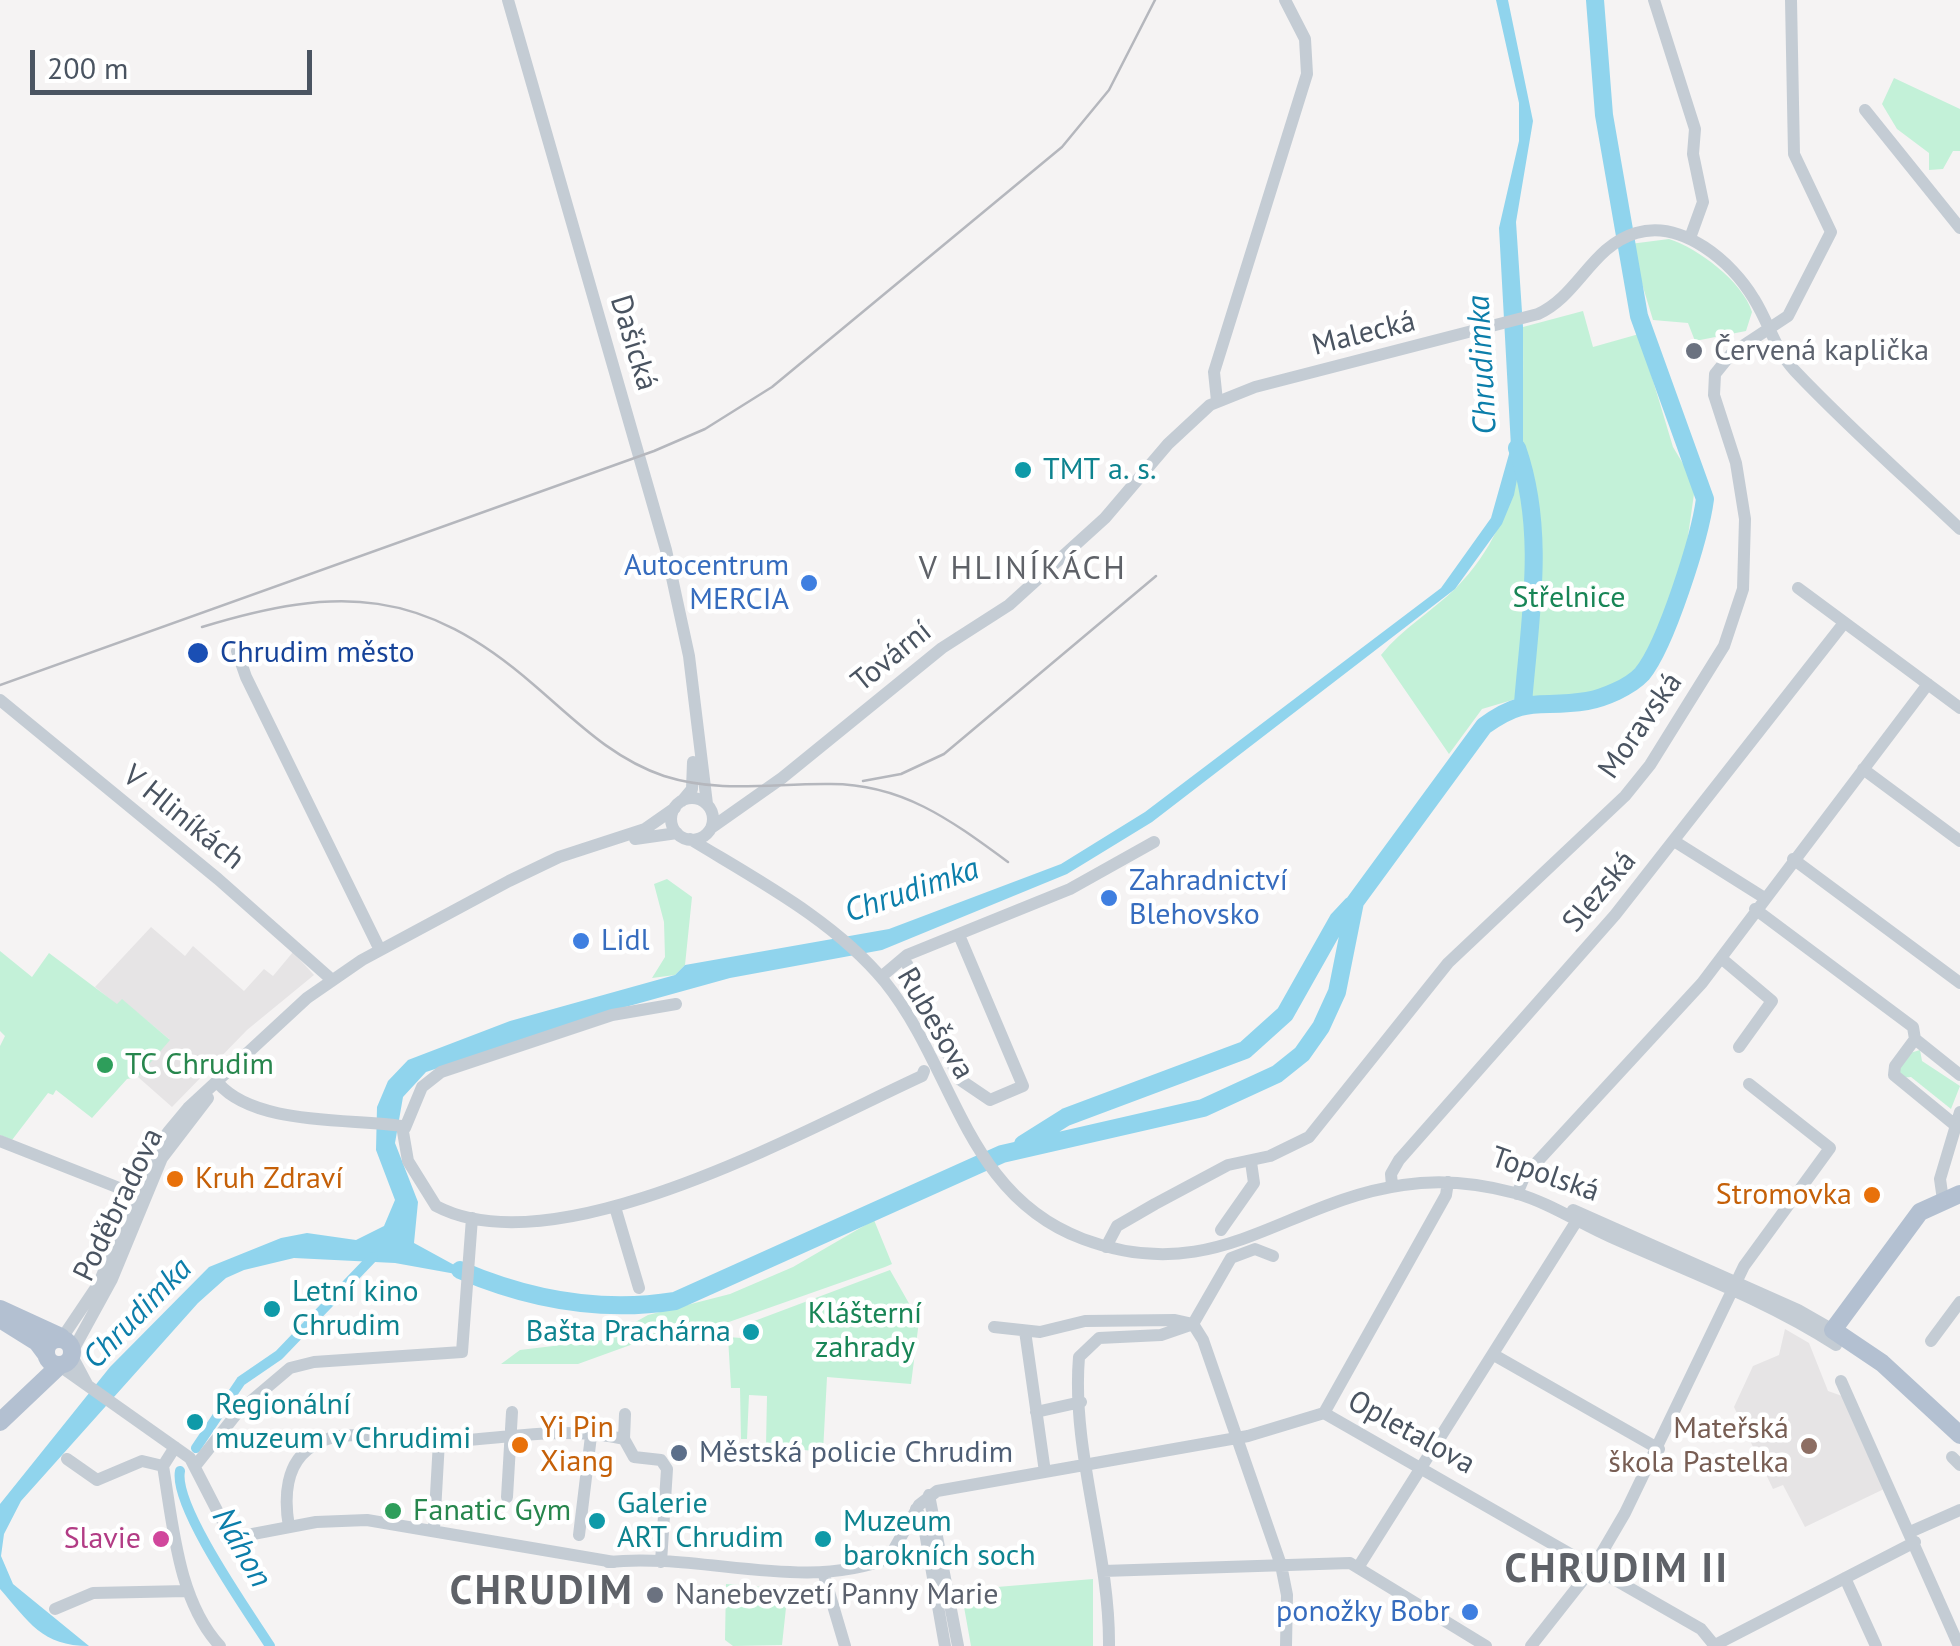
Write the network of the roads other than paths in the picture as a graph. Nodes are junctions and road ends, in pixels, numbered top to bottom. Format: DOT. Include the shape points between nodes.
graph roads {
  1 [pos="508,0"];
  2 [pos="1285,0"];
  3 [pos="1654,0"];
  4 [pos="1790,0"];
  5 [pos="1865,110"];
  6 [pos="1960,228"];
  7 [pos="1690,238"];
  8 [pos="1770,330"];
  9 [pos="1216,401"];
  10 [pos="1960,528"];
  11 [pos="1798,588"];
  12 [pos="1844,623"];
  13 [pos="237,650"];
  14 [pos="1928,684"];
  15 [pos="694,704"];
  16 [pos="2,705"];
  17 [pos="1960,708"];
  18 [pos="1862,769"];
  19 [pos="769,787"];
  20 [pos="678,805"];
  21 [pos="708,805"];
  22 [pos="711,828"];
  23 [pos="684,836"];
  24 [pos="1674,841"];
  25 [pos="1960,841"];
  26 [pos="1154,842"];
  27 [pos="598,846"];
  28 [pos="1793,859"];
  29 [pos="1759,903"];
  30 [pos="836,931"];
  31 [pos="959,936"];
  32 [pos="380,950"];
  33 [pos="1721,958"];
  34 [pos="907,964"];
  35 [pos="884,974"];
  36 [pos="331,979"];
  37 [pos="1960,984"];
  38 [pos="676,1004"];
  39 [pos="1914,1033"];
  40 [pos="1739,1046"];
  41 [pos="924,1071"];
  42 [pos="1960,1075"];
  43 [pos="218,1083"];
  44 [pos="1749,1084"];
  45 [pos="1958,1118"];
  46 [pos="401,1126"];
  47 [pos="0,1141"];
  48 [pos="1250,1162"];
  49 [pos="1448,1182"];
  50 [pos="1391,1184"];
  51 [pos="1518,1191"];
  52 [pos="140,1197"];
  53 [pos="1951,1197"];
  54 [pos="615,1207"];
  55 [pos="1580,1217"];
  56 [pos="472,1218"];
  57 [pos="1221,1230"];
  58 [pos="1108,1243"];
  59 [pos="1273,1256"];
  60 [pos="1734,1286"];
  61 [pos="639,1288"];
  62 [pos="1960,1302"];
  63 [pos="0,1309"];
  64 [pos="0,1319"];
  65 [pos="1193,1324"];
  66 [pos="994,1327"];
  67 [pos="1026,1332"];
  68 [pos="1835,1338"];
  69 [pos="1931,1341"];
  70 [pos="60,1353"];
  71 [pos="1494,1355"];
  72 [pos="1841,1381"];
  73 [pos="1081,1402"];
  74 [pos="0,1406"];
  75 [pos="512,1412"];
  76 [pos="1036,1412"];
  77 [pos="1324,1413"];
  78 [pos="625,1414"];
  79 [pos="0,1422"];
  80 [pos="511,1433"];
  81 [pos="1960,1435"];
  82 [pos="591,1436"];
  83 [pos="1238,1437"];
  84 [pos="624,1439"];
  85 [pos="439,1441"];
  86 [pos="1659,1449"];
  87 [pos="187,1457"];
  88 [pos="1957,1457"];
  89 [pos="68,1458"];
  90 [pos="1087,1463"];
  91 [pos="163,1466"];
  92 [pos="1421,1467"];
  93 [pos="1045,1472"];
  94 [pos="929,1495"];
  95 [pos="507,1496"];
  96 [pos="916,1509"];
  97 [pos="1960,1510"];
  98 [pos="289,1527"];
  99 [pos="432,1529"];
  100 [pos="579,1536"];
  101 [pos="1912,1537"];
  102 [pos="660,1562"];
  103 [pos="1281,1565"];
  104 [pos="1358,1566"];
  105 [pos="1594,1566"];
  106 [pos="1103,1572"];
  107 [pos="824,1575"];
  108 [pos="1846,1578"];
  109 [pos="187,1591"];
  110 [pos="55,1609"];
  111 [pos="220,1646"];
  112 [pos="845,1646"];
  113 [pos="945,1646"];
  114 [pos="958,1646"];
  115 [pos="1109,1646"];
  116 [pos="1286,1646"];
  117 [pos="1486,1646"];
  118 [pos="1531,1646"];
  119 [pos="1714,1646"];
  120 [pos="1876,1646"];
  121 [pos="1959,1646"];
  1 -- 15 [label="street, Dašická" via="662,535"];
  2 -- 9 [label="street" via="1305,39 1307,74 1214,372"];
  3 -- 7 [label="street" via="1695,130 1703,207"];
  4 -- 8 [label="street, Moravská" via="1794,154 1831,229 1801,297"];
  5 -- 6 [label="street"];
  7 -- 8 [label="street" via="1747,288"];
  7 -- 9 [label="street, Malecká" via="1662,230 1631,235 1532,317"];
  8 -- 10 [label="street" via="1794,370"];
  8 -- 48 [label="street, Moravská" via="1732,354 1714,381 1739,478 1747,547 1741,600 1718,656 1640,778 1448,964 1316,1132"];
  9 -- 19 [label="street, Tovární" via="1105,518 1008,605 942,648"];
  11 -- 12 [label="street"];
  12 -- 14 [label="street"];
  12 -- 24 [label="street, Slezská"];
  13 -- 32 [label="street"];
  14 -- 17 [label="street"];
  14 -- 18 [label="street"];
  15 -- 20 [label="street, Dašická" via="693,786"];
  15 -- 21 [label="street, Dašická"];
  16 -- 36 [label="street, V Hliníkách"];
  18 -- 25 [label="street"];
  18 -- 28 [label="street"];
  19 -- 21 [label="street, Tovární" via="724,806"];
  19 -- 22 [label="street, Tovární"];
  20 -- 21 [label="street" via="694,798"];
  20 -- 23 [label="street" via="672,822"];
  20 -- 27 [label="street" via="645,829"];
  21 -- 22 [label="street"];
  22 -- 23 [label="street" via="702,837"];
  22 -- 30 [label="street, Rubešova" via="723,853"];
  23 -- 27 [label="street"];
  23 -- 30 [label="street, Rubešova"];
  24 -- 29 [label="street"];
  24 -- 50 [label="street, Slezská" via="1399,1160"];
  26 -- 31 [label="street" via="1070,889"];
  27 -- 32 [label="street" via="528,871"];
  28 -- 29 [label="street"];
  28 -- 37 [label="street"];
  29 -- 33 [label="street"];
  29 -- 39 [label="street"];
  30 -- 35 [label="street, Rubešova"];
  31 -- 34 [label="street" via="1023,1086 990,1100 960,1081"];
  31 -- 35 [label="street" via="906,955"];
  32 -- 36 [label="street, Poděbradova"];
  33 -- 40 [label="street" via="1772,1000"];
  33 -- 51 [label="street" via="1525,1175"];
  35 -- 58 [label="street, Rubešova" via="1001,1176 1040,1208"];
  36 -- 43 [label="street, Poděbradova"];
  38 -- 46 [label="street" via="612,1015 442,1072 422,1087"];
  39 -- 42 [label="street"];
  39 -- 45 [label="street" via="1894,1076"];
  41 -- 54 [label="street" via="708,1177"];
  43 -- 46 [label="street" via="278,1113"];
  43 -- 52 [label="street, Poděbradova" via="168,1132"];
  44 -- 60 [label="street" via="1830,1147"];
  45 -- 53 [label="street" via="1939,1185"];
  46 -- 56 [label="street" via="406,1158 431,1200"];
  47 -- 52 [label="street"];
  48 -- 57 [label="street" via="1254,1183"];
  48 -- 58 [label="street" via="1228,1165 1142,1211 1117,1226"];
  49 -- 50 [label="street, Topolská"];
  49 -- 51 [label="street, Topolská"];
  49 -- 77 [label="street"];
  50 -- 51 [label="street, Topolská" via="1456,1176"];
  50 -- 58 [label="street, Topolská" via="1198,1244"];
  51 -- 55 [label="street, Topolská"];
  52 -- 70 [label="street, Poděbradova" via="112,1279"];
  53 -- 68 [label="main road" via="1920,1212"];
  54 -- 56 [label="street" via="516,1220"];
  54 -- 61 [label="street"];
  55 -- 60 [label="street, Topolská"];
  55 -- 71 [label="street"];
  56 -- 87 [label="street" via="464,1348 290,1368"];
  59 -- 65 [label="street" via="1254,1249 1231,1258"];
  60 -- 68 [label="street, Topolská"];
  60 -- 86 [label="street"];
  62 -- 69 [label="street"];
  63 -- 70 [label="main road"];
  64 -- 70 [label="main road"];
  65 -- 67 [label="street" via="1085,1321"];
  65 -- 73 [label="street" via="1161,1335 1100,1338 1085,1347 1078,1368"];
  65 -- 83 [label="street"];
  66 -- 67 [label="street"];
  67 -- 76 [label="street"];
  68 -- 81 [label="main road" via="1896,1374"];
  68 -- 88 [label="main road" via="1894,1386"];
  70 -- 74 [label="main road"];
  70 -- 79 [label="main road"];
  70 -- 87 [label="street" via="89,1388"];
  71 -- 86 [label="street"];
  71 -- 92 [label="street"];
  72 -- 101 [label="street"];
  73 -- 76 [label="street"];
  73 -- 90 [label="street"];
  75 -- 80 [label="street"];
  76 -- 93 [label="street"];
  77 -- 83 [label="street, Opletalova"];
  77 -- 92 [label="street, Opletalova"];
  78 -- 84 [label="street"];
  80 -- 82 [label="street"];
  80 -- 85 [label="street"];
  80 -- 95 [label="street"];
  82 -- 84 [label="street"];
  82 -- 100 [label="street"];
  83 -- 90 [label="street, Opletalova"];
  83 -- 103 [label="street"];
  84 -- 102 [label="street" via="634,1457 660,1460 667,1469"];
  85 -- 98 [label="street" via="356,1436 313,1445 288,1481"];
  85 -- 99 [label="street"];
  86 -- 105 [label="street"];
  87 -- 91 [label="street"];
  87 -- 98 [label="street" via="231,1534 244,1538"];
  89 -- 91 [label="street" via="97,1480 142,1461"];
  90 -- 93 [label="street, Opletalova"];
  90 -- 106 [label="street"];
  91 -- 109 [label="street"];
  92 -- 104 [label="street"];
  92 -- 105 [label="street, Opletalova"];
  93 -- 94 [label="street, Opletalova"];
  94 -- 96 [label="street"];
  94 -- 114 [label="street"];
  96 -- 107 [label="street" via="890,1558"];
  96 -- 113 [label="street"];
  97 -- 101 [label="street"];
  98 -- 99 [label="street" via="350,1520"];
  99 -- 102 [label="street" via="608,1562"];
  101 -- 108 [label="street"];
  101 -- 121 [label="street"];
  102 -- 107 [label="street"];
  103 -- 104 [label="street"];
  103 -- 106 [label="street"];
  103 -- 116 [label="street"];
  104 -- 117 [label="street"];
  105 -- 118 [label="street"];
  105 -- 119 [label="street, Opletalova" via="1700,1629"];
  106 -- 115 [label="street"];
  107 -- 112 [label="street"];
  108 -- 119 [label="street"];
  108 -- 120 [label="street"];
  109 -- 110 [label="street" via="93,1594"];
  109 -- 111 [label="street" via="199,1624"];
}
